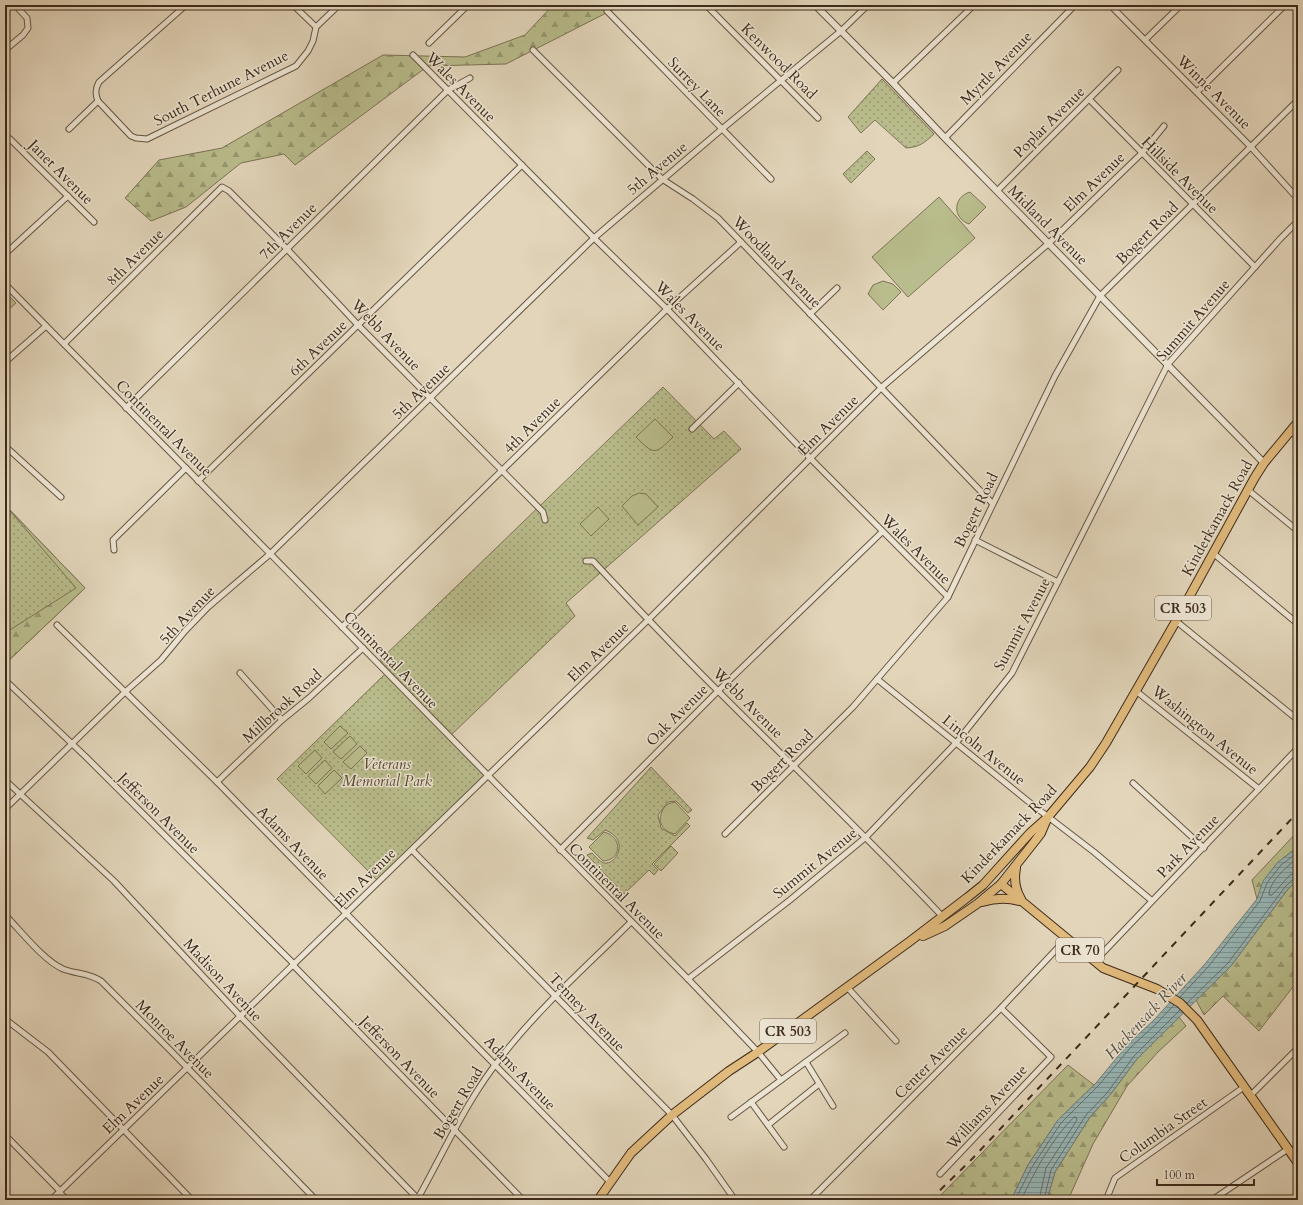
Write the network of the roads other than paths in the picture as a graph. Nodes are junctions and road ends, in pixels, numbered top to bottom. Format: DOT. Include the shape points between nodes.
graph roads {
  1 [pos="15,5"];
  2 [pos="186,5"];
  3 [pos="293,5"];
  4 [pos="339,5"];
  5 [pos="468,5"];
  6 [pos="706,5"];
  7 [pos="815,5"];
  8 [pos="868,5"];
  9 [pos="974,5"];
  10 [pos="1075,5"];
  11 [pos="1110,5"];
  12 [pos="1180,5"];
  13 [pos="1285,5"];
  14 [pos="607,12"];
  15 [pos="316,27"];
  16 [pos="841,32"];
  17 [pos="1145,40"];
  18 [pos="429,43"];
  19 [pos="5,50"];
  20 [pos="533,50"];
  21 [pos="413,55"];
  22 [pos="1118,70"];
  23 [pos="470,78"];
  24 [pos="782,80"];
  25 [pos="893,83"];
  26 [pos="448,90"];
  27 [pos="1197,92"];
  28 [pos="1089,99"];
  29 [pos="1298,100"];
  30 [pos="98,101"];
  31 [pos="818,118"];
  32 [pos="1164,126"];
  33 [pos="69,128"];
  34 [pos="722,129"];
  35 [pos="10,138"];
  36 [pos="944,138"];
  37 [pos="1251,147"];
  38 [pos="1142,153"];
  39 [pos="522,165"];
  40 [pos="662,179"];
  41 [pos="771,179"];
  42 [pos="222,187"];
  43 [pos="997,191"];
  44 [pos="68,196"];
  45 [pos="1298,199"];
  46 [pos="1193,204"];
  47 [pos="1298,221"];
  48 [pos="94,222"];
  49 [pos="594,238"];
  50 [pos="741,242"];
  51 [pos="1048,244"];
  52 [pos="287,249"];
  53 [pos="5,254"];
  54 [pos="1255,267"];
  55 [pos="5,284"];
  56 [pos="837,288"];
  57 [pos="1100,296"];
  58 [pos="667,309"];
  59 [pos="810,314"];
  60 [pos="358,325"];
  61 [pos="46,326"];
  62 [pos="64,344"];
  63 [pos="5,362"];
  64 [pos="1168,364"];
  65 [pos="739,383"];
  66 [pos="882,387"];
  67 [pos="430,399"];
  68 [pos="126,408"];
  69 [pos="1298,422"];
  70 [pos="692,429"];
  71 [pos="1291,431"];
  72 [pos="1298,437"];
  73 [pos="5,446"];
  74 [pos="811,459"];
  75 [pos="1264,463"];
  76 [pos="186,468"];
  77 [pos="502,471"];
  78 [pos="198,481"];
  79 [pos="1248,490"];
  80 [pos="61,497"];
  81 [pos="992,503"];
  82 [pos="545,520"];
  83 [pos="1298,531"];
  84 [pos="882,532"];
  85 [pos="975,540"];
  86 [pos="114,550"];
  87 [pos="270,554"];
  88 [pos="1213,554"];
  89 [pos="586,561"];
  90 [pos="1058,582"];
  91 [pos="948,597"];
  92 [pos="648,620"];
  93 [pos="1176,621"];
  94 [pos="1298,624"];
  95 [pos="57,625"];
  96 [pos="342,627"];
  97 [pos="363,648"];
  98 [pos="240,673"];
  99 [pos="877,679"];
  100 [pos="5,680"];
  101 [pos="718,691"];
  102 [pos="1136,691"];
  103 [pos="125,692"];
  104 [pos="282,720"];
  105 [pos="1298,720"];
  106 [pos="956,743"];
  107 [pos="72,744"];
  108 [pos="1298,748"];
  109 [pos="794,766"];
  110 [pos="487,775"];
  111 [pos="5,780"];
  112 [pos="217,782"];
  113 [pos="1133,783"];
  114 [pos="1259,789"];
  115 [pos="20,794"];
  116 [pos="5,809"];
  117 [pos="1048,817"];
  118 [pos="725,834"];
  119 [pos="866,837"];
  120 [pos="1204,848"];
  121 [pos="412,850"];
  122 [pos="560,850"];
  123 [pos="1016,866"];
  124 [pos="1001,884"];
  125 [pos="1151,900"];
  126 [pos="1023,903"];
  127 [pos="977,904"];
  128 [pos="346,914"];
  129 [pos="5,915"];
  130 [pos="959,916"];
  131 [pos="943,917"];
  132 [pos="631,922"];
  133 [pos="1067,938"];
  134 [pos="909,942"];
  135 [pos="1095,961"];
  136 [pos="294,965"];
  137 [pos="688,979"];
  138 [pos="846,987"];
  139 [pos="556,997"];
  140 [pos="1002,1008"];
  141 [pos="240,1016"];
  142 [pos="5,1019"];
  143 [pos="846,1033"];
  144 [pos="896,1041"];
  145 [pos="1298,1048"];
  146 [pos="758,1052"];
  147 [pos="806,1062"];
  148 [pos="495,1065"];
  149 [pos="187,1068"];
  150 [pos="781,1080"];
  151 [pos="819,1084"];
  152 [pos="1244,1087"];
  153 [pos="1250,1096"];
  154 [pos="751,1102"];
  155 [pos="833,1106"];
  156 [pos="672,1115"];
  157 [pos="731,1117"];
  158 [pos="768,1125"];
  159 [pos="124,1129"];
  160 [pos="454,1130"];
  161 [pos="5,1135"];
  162 [pos="784,1147"];
  163 [pos="1288,1149"];
  164 [pos="1298,1163"];
  165 [pos="940,1174"];
  166 [pos="610,1182"];
  167 [pos="60,1191"];
  168 [pos="51,1200"];
  169 [pos="67,1200"];
  170 [pos="192,1200"];
  171 [pos="316,1200"];
  172 [pos="418,1200"];
  173 [pos="523,1200"];
  174 [pos="598,1200"];
  175 [pos="735,1200"];
  176 [pos="810,1200"];
  177 [pos="1106,1200"];
  178 [pos="1212,1200"];
  1 -- 19 [label="street" via="27,18 28,28 23,36"];
  2 -- 30 [label="street" via="99,82 95,91"];
  3 -- 15 [label="street"];
  4 -- 15 [label="street"];
  5 -- 18 [label="street"];
  6 -- 24 [label="street, Kenwood Road"];
  7 -- 16 [label="street, Midland Avenue"];
  8 -- 16 [label="street, 5th Avenue"];
  9 -- 25 [label="street"];
  10 -- 36 [label="street, Myrtle Avenue"];
  11 -- 17 [label="street, Winne Avenue"];
  12 -- 17 [label="street"];
  13 -- 27 [label="street"];
  14 -- 34 [label="street, Surrey Lane"];
  15 -- 30 [label="street, South Terhune Avenue" via="308,51 296,66 147,139 131,136"];
  16 -- 24 [label="street, 5th Avenue"];
  16 -- 25 [label="street, Midland Avenue"];
  17 -- 27 [label="street, Winne Avenue"];
  20 -- 40 [label="street, Woodland Avenue"];
  21 -- 26 [label="street, Wales Avenue"];
  22 -- 28 [label="street, Poplar Avenue"];
  23 -- 26 [label="street, 7th Avenue"];
  24 -- 31 [label="street, Kenwood Road"];
  24 -- 34 [label="street, 5th Avenue"];
  25 -- 36 [label="street, Midland Avenue"];
  26 -- 39 [label="street, Wales Avenue"];
  26 -- 52 [label="street, 7th Avenue"];
  27 -- 37 [label="street, Winne Avenue"];
  28 -- 38 [label="street, Hillside Avenue"];
  28 -- 43 [label="street, Poplar Avenue"];
  29 -- 37 [label="street, Bogert Road"];
  30 -- 33 [label="street"];
  32 -- 38 [label="street, Elm Avenue"];
  34 -- 40 [label="street, 5th Avenue"];
  34 -- 41 [label="street, Surrey Lane"];
  35 -- 44 [label="street, Janet Avenue"];
  36 -- 43 [label="street, Midland Avenue"];
  37 -- 45 [label="street, Winne Avenue"];
  37 -- 46 [label="street, Bogert Road"];
  38 -- 46 [label="street, Hillside Avenue"];
  38 -- 51 [label="street, Elm Avenue"];
  39 -- 49 [label="street, Wales Avenue"];
  39 -- 60 [label="street, 6th Avenue"];
  40 -- 49 [label="street, 5th Avenue"];
  40 -- 50 [label="street, Woodland Avenue" via="718,218"];
  42 -- 52 [label="street, Webb Avenue" via="229,190"];
  42 -- 62 [label="street, 8th Avenue"];
  43 -- 51 [label="street, Midland Avenue"];
  44 -- 48 [label="street, Janet Avenue"];
  44 -- 53 [label="street"];
  46 -- 54 [label="street, Hillside Avenue"];
  46 -- 57 [label="street, Bogert Road"];
  47 -- 54 [label="street, Summit Avenue"];
  49 -- 58 [label="street, Wales Avenue"];
  49 -- 67 [label="street, 5th Avenue"];
  50 -- 58 [label="street, 4th Avenue"];
  50 -- 59 [label="street, Woodland Avenue"];
  51 -- 57 [label="street, Midland Avenue"];
  51 -- 66 [label="street, Elm Avenue"];
  52 -- 60 [label="street, Webb Avenue"];
  52 -- 68 [label="street, 7th Avenue"];
  54 -- 64 [label="street, Summit Avenue"];
  55 -- 61 [label="street, Continental Avenue"];
  56 -- 59 [label="street"];
  57 -- 64 [label="street, Midland Avenue"];
  57 -- 81 [label="street, Bogert Road" via="1055,376"];
  58 -- 65 [label="street, Wales Avenue"];
  58 -- 77 [label="street, 4th Avenue"];
  59 -- 66 [label="street, Woodland Avenue"];
  60 -- 67 [label="street, Webb Avenue"];
  60 -- 78 [label="street, 6th Avenue"];
  61 -- 62 [label="street, Continental Avenue"];
  61 -- 63 [label="street"];
  62 -- 68 [label="street, Continental Avenue"];
  64 -- 75 [label="street, Midland Avenue"];
  64 -- 90 [label="street, Summit Avenue"];
  65 -- 70 [label="street"];
  65 -- 74 [label="street, Wales Avenue"];
  66 -- 74 [label="street, Elm Avenue"];
  66 -- 81 [label="street, Woodland Avenue"];
  67 -- 77 [label="street, Webb Avenue"];
  67 -- 87 [label="street, 5th Avenue"];
  68 -- 76 [label="street, Continental Avenue"];
  69 -- 71 [label="main road, Kinderkamack Road / CR 503"];
  71 -- 72 [label="street"];
  71 -- 75 [label="main road, Kinderkamack Road / CR 503"];
  73 -- 80 [label="street"];
  74 -- 84 [label="street, Wales Avenue"];
  74 -- 92 [label="street, Elm Avenue"];
  75 -- 79 [label="main road, Kinderkamack Road / CR 503"];
  76 -- 78 [label="street, Continental Avenue"];
  76 -- 86 [label="street" via="113,540"];
  77 -- 82 [label="street, Webb Avenue" via="543,512"];
  77 -- 96 [label="street, 4th Avenue"];
  78 -- 87 [label="street, Continental Avenue"];
  79 -- 83 [label="street"];
  79 -- 88 [label="main road, Kinderkamack Road / CR 503"];
  81 -- 85 [label="street, Bogert Road"];
  84 -- 91 [label="street, Wales Avenue"];
  84 -- 101 [label="street, Oak Avenue"];
  85 -- 90 [label="street"];
  85 -- 91 [label="street, Bogert Road"];
  87 -- 96 [label="street, Continental Avenue"];
  87 -- 103 [label="street, 5th Avenue" via="208,607 161,660"];
  88 -- 93 [label="main road, Kinderkamack Road / CR 503"];
  88 -- 94 [label="street"];
  89 -- 92 [label="street, Webb Avenue" via="593,560"];
  90 -- 106 [label="street, Summit Avenue" via="1012,673"];
  91 -- 99 [label="street, Bogert Road"];
  92 -- 101 [label="street, Webb Avenue"];
  92 -- 110 [label="street, Elm Avenue"];
  93 -- 102 [label="main road, Kinderkamack Road / CR 503"];
  93 -- 105 [label="street"];
  95 -- 103 [label="street, Adams Avenue"];
  96 -- 97 [label="street, Continental Avenue"];
  97 -- 104 [label="street, Millbrook Road"];
  97 -- 110 [label="street, Continental Avenue"];
  98 -- 104 [label="street"];
  99 -- 106 [label="street, Lincoln Avenue"];
  99 -- 109 [label="street, Bogert Road"];
  100 -- 107 [label="street, Jefferson Avenue"];
  101 -- 109 [label="street, Webb Avenue"];
  101 -- 122 [label="street, Oak Avenue"];
  102 -- 114 [label="street, Washington Avenue"];
  102 -- 117 [label="main road, Kinderkamack Road / CR 503" via="1090,768"];
  103 -- 107 [label="street, 5th Avenue"];
  103 -- 112 [label="street, Adams Avenue"];
  104 -- 112 [label="street, Millbrook Road"];
  106 -- 117 [label="street, Lincoln Avenue"];
  106 -- 119 [label="street, Summit Avenue"];
  107 -- 115 [label="street, 5th Avenue"];
  107 -- 136 [label="street, Jefferson Avenue"];
  108 -- 114 [label="street, Park Avenue"];
  109 -- 118 [label="street, Bogert Road"];
  109 -- 119 [label="street, Webb Avenue"];
  110 -- 121 [label="street, Elm Avenue"];
  110 -- 122 [label="street, Continental Avenue"];
  111 -- 115 [label="street, Madison Avenue"];
  112 -- 128 [label="street, Adams Avenue"];
  113 -- 120 [label="street"];
  114 -- 120 [label="street, Park Avenue"];
  115 -- 116 [label="street, 5th Avenue"];
  115 -- 141 [label="street, Madison Avenue" via="114,881"];
  117 -- 123 [label="main road" via="1041,832"];
  117 -- 125 [label="street, Lincoln Avenue"];
  117 -- 131 [label="main road, Kinderkamack Road / CR 503" via="983,885"];
  119 -- 131 [label="street, Webb Avenue"];
  119 -- 137 [label="street, Summit Avenue"];
  120 -- 125 [label="street, Park Avenue"];
  121 -- 128 [label="street, Elm Avenue"];
  121 -- 139 [label="street, Tenney Avenue"];
  122 -- 132 [label="street, Continental Avenue"];
  123 -- 124 [label="main road"];
  123 -- 126 [label="main road" via="1015,885"];
  124 -- 126 [label="main road, CR 70"];
  124 -- 127 [label="main road"];
  125 -- 135 [label="street, Park Avenue"];
  126 -- 127 [label="main road" via="1002,898"];
  126 -- 133 [label="main road, CR 70"];
  127 -- 130 [label="main road"];
  128 -- 136 [label="street, Elm Avenue"];
  128 -- 148 [label="street, Adams Avenue"];
  129 -- 149 [label="street, Monroe Avenue" via="46,958 71,972 88,974 101,981"];
  130 -- 131 [label="main road"];
  130 -- 134 [label="main road" via="945,926"];
  131 -- 134 [label="main road, Kinderkamack Road / CR 503"];
  132 -- 137 [label="street, Continental Avenue"];
  132 -- 139 [label="street, Bogert Road"];
  133 -- 135 [label="main road, CR 70"];
  133 -- 140 [label="street, Center Avenue"];
  134 -- 138 [label="main road, Kinderkamack Road / CR 503"];
  135 -- 152 [label="main road, CR 70" via="1103,968 1152,986 1189,1010"];
  136 -- 141 [label="street, Elm Avenue"];
  136 -- 160 [label="street, Jefferson Avenue"];
  137 -- 146 [label="street, Continental Avenue"];
  138 -- 144 [label="street"];
  138 -- 146 [label="main road, Kinderkamack Road / CR 503"];
  139 -- 148 [label="street, Bogert Road" via="525,1028"];
  139 -- 156 [label="street, Tenney Avenue"];
  140 -- 165 [label="street, Williams Avenue" via="1051,1057"];
  140 -- 176 [label="street, Center Avenue"];
  141 -- 149 [label="street, Elm Avenue"];
  141 -- 172 [label="street, Madison Avenue"];
  142 -- 159 [label="street" via="48,1052"];
  143 -- 147 [label="street"];
  145 -- 153 [label="street"];
  146 -- 150 [label="street, Continental Avenue"];
  146 -- 156 [label="main road, Kinderkamack Road / CR 503"];
  147 -- 150 [label="street"];
  147 -- 151 [label="street"];
  148 -- 160 [label="street, Bogert Road"];
  148 -- 166 [label="street, Adams Avenue"];
  149 -- 159 [label="street, Elm Avenue"];
  149 -- 171 [label="street, Monroe Avenue"];
  150 -- 154 [label="street"];
  151 -- 155 [label="street"];
  151 -- 158 [label="street"];
  152 -- 153 [label="main road, CR 70"];
  152 -- 177 [label="street, Columbia Street" via="1115,1178"];
  153 -- 163 [label="main road, CR 70"];
  154 -- 157 [label="street"];
  154 -- 158 [label="street"];
  156 -- 166 [label="main road, Kinderkamack Road / CR 503" via="631,1154"];
  156 -- 175 [label="street, Tenney Avenue"];
  158 -- 162 [label="street"];
  159 -- 167 [label="street, Elm Avenue"];
  159 -- 170 [label="street"];
  160 -- 172 [label="street, Bogert Road"];
  160 -- 173 [label="street, Jefferson Avenue"];
  161 -- 167 [label="street"];
  163 -- 164 [label="main road, CR 70"];
  163 -- 178 [label="street"];
  166 -- 174 [label="main road, Kinderkamack Road / CR 503"];
  167 -- 168 [label="street, Elm Avenue"];
  167 -- 169 [label="street"];
}
